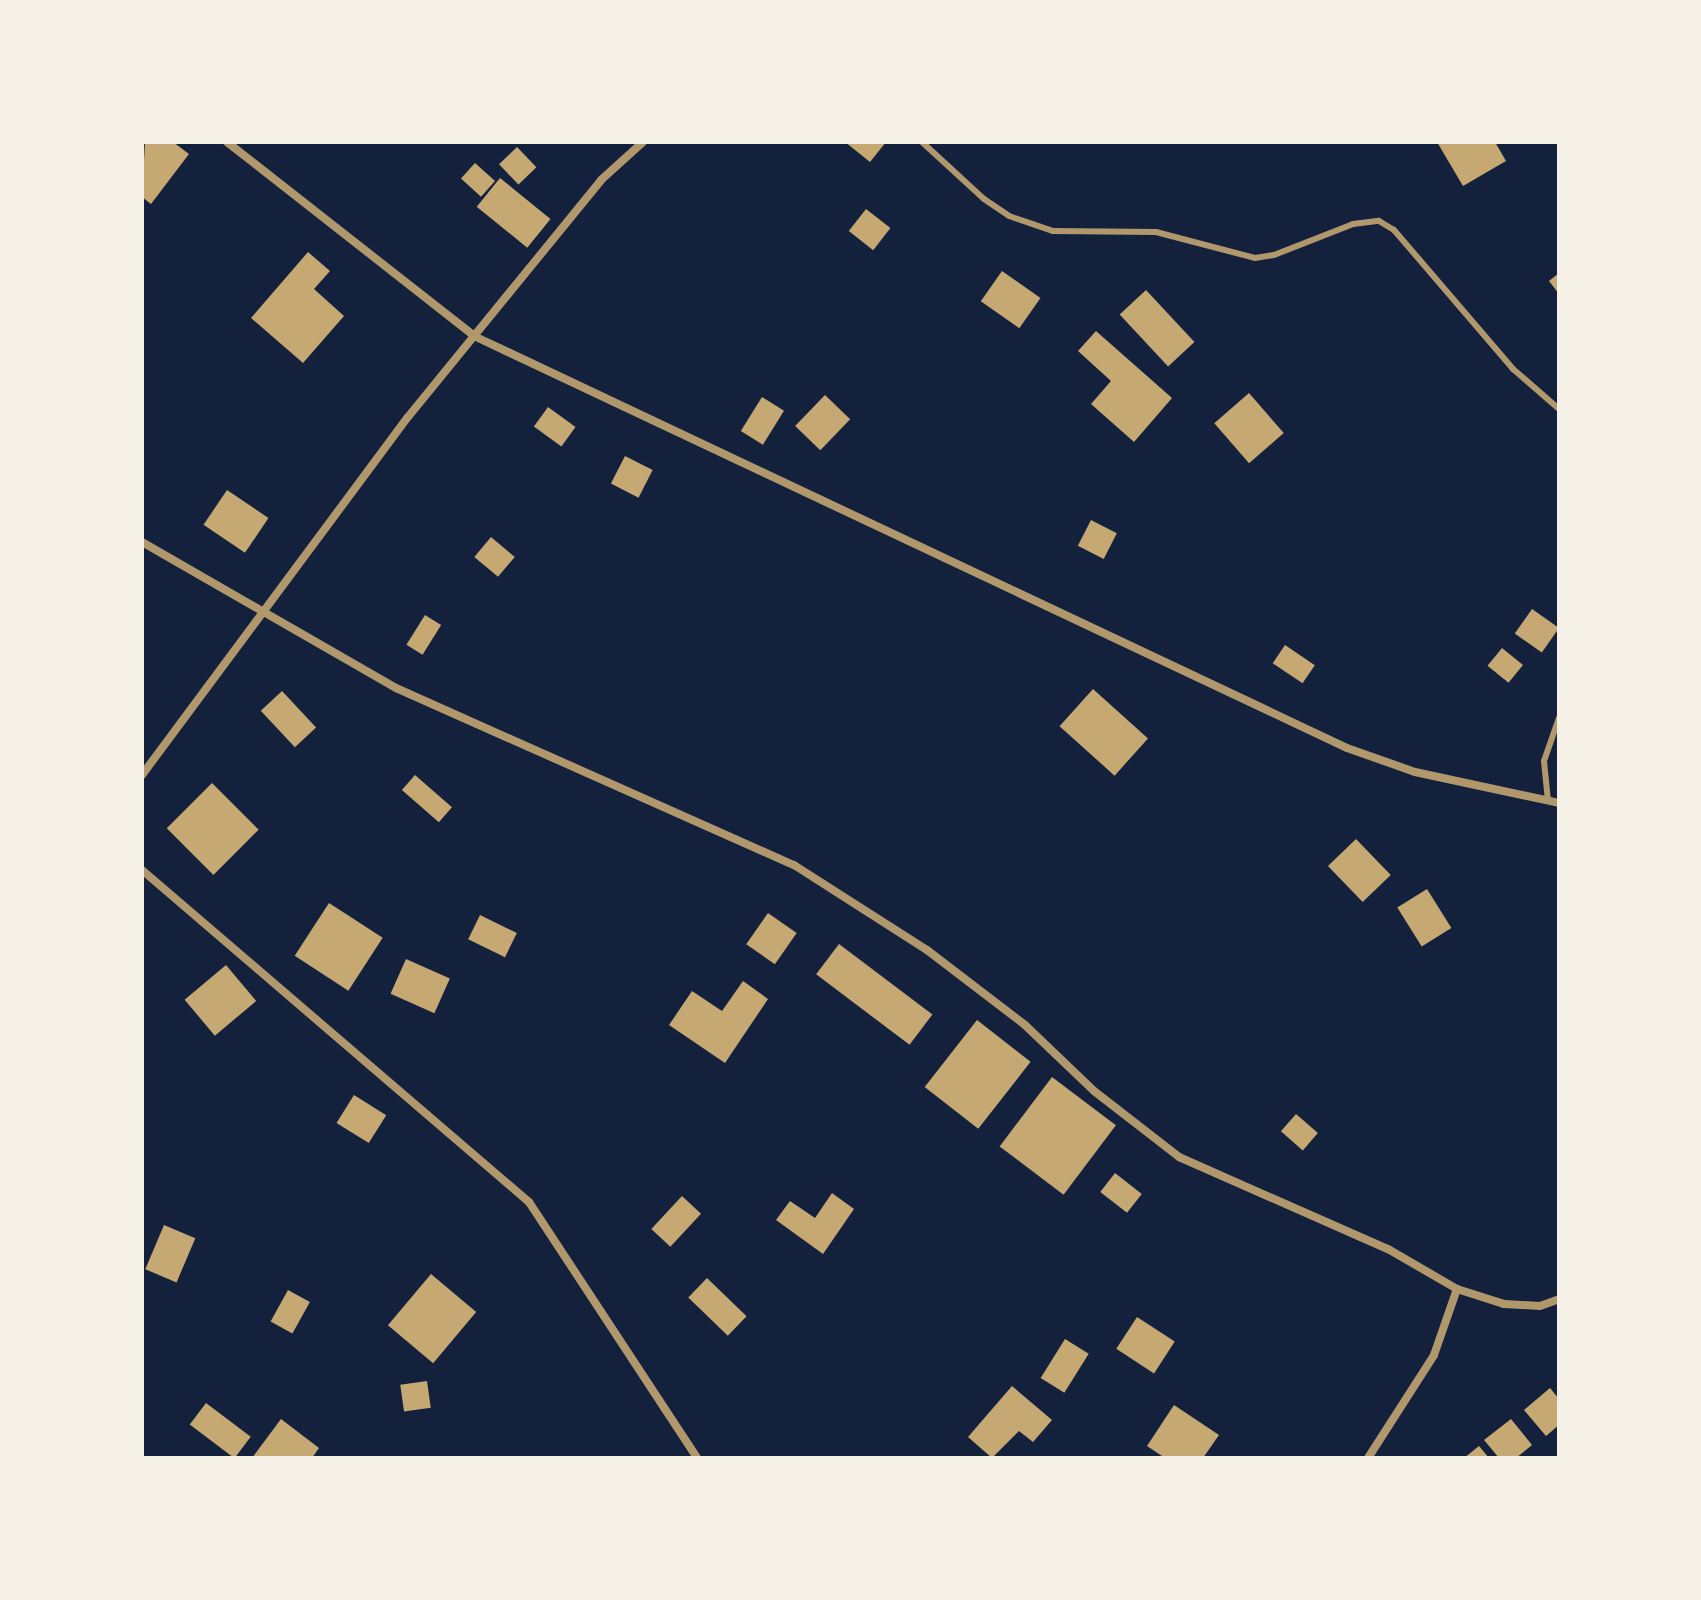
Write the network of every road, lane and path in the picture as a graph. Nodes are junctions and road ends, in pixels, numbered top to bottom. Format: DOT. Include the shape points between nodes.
graph roads {
  1 [pos="227,142"];
  2 [pos="643,142"];
  3 [pos="922,142"];
  4 [pos="474,336"];
  5 [pos="1559,409"];
  6 [pos="142,542"];
  7 [pos="266,612"];
  8 [pos="1559,718"];
  9 [pos="142,775"];
  10 [pos="1548,801"];
  11 [pos="1559,803"];
  12 [pos="142,870"];
  13 [pos="1457,1289"];
  14 [pos="1559,1299"];
  15 [pos="697,1458"];
  16 [pos="1368,1458"];
  1 -- 4 [label="street"];
  2 -- 4 [label="street" via="601,180"];
  3 -- 5 [label="lane" via="997,208 1053,231 1156,232 1255,258 1353,224 1379,221 1394,230 1513,369"];
  4 -- 7 [label="street" via="339,506"];
  4 -- 10 [label="street" via="1347,748 1415,772"];
  6 -- 7 [label="street"];
  7 -- 9 [label="street"];
  7 -- 13 [label="street" via="396,688 794,865 927,950 1025,1025 1094,1091 1179,1157 1388,1249"];
  8 -- 10 [label="lane" via="1544,761"];
  10 -- 11 [label="street"];
  12 -- 15 [label="street" via="529,1202"];
  13 -- 14 [label="street" via="1504,1304 1540,1306"];
  13 -- 16 [label="street" via="1434,1355"];
}
